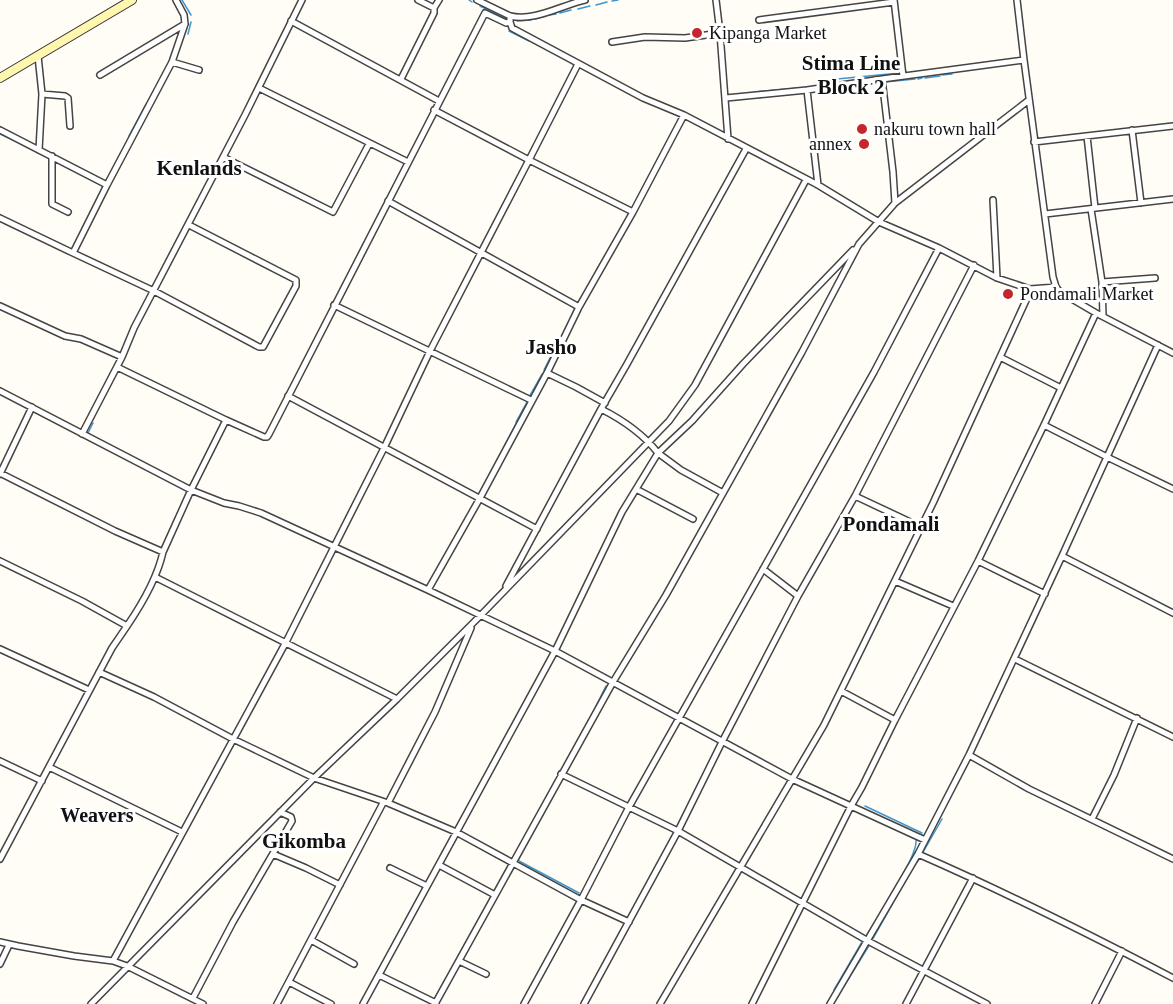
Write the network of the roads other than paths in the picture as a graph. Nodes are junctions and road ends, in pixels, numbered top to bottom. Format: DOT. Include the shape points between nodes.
graph roads {
  1 [pos="132,0"];
  2 [pos="176,0"];
  3 [pos="302,0"];
  4 [pos="418,0"];
  5 [pos="439,0"];
  6 [pos="477,0"];
  7 [pos="585,0"];
  8 [pos="716,0"];
  9 [pos="1017,0"];
  10 [pos="894,1"];
  11 [pos="119,3"];
  12 [pos="434,8"];
  13 [pos="510,19"];
  14 [pos="759,20"];
  15 [pos="291,21"];
  16 [pos="185,24"];
  17 [pos="720,33"];
  18 [pos="612,42"];
  19 [pos="38,56"];
  20 [pos="1023,60"];
  21 [pos="172,62"];
  22 [pos="578,64"];
  23 [pos="199,70"];
  24 [pos="100,75"];
  25 [pos="903,76"];
  26 [pos="0,78"];
  27 [pos="401,79"];
  28 [pos="882,79"];
  29 [pos="259,88"];
  30 [pos="807,90"];
  31 [pos="42,94"];
  32 [pos="726,98"];
  33 [pos="439,100"];
  34 [pos="1029,100"];
  35 [pos="434,110"];
  36 [pos="684,115"];
  37 [pos="70,126"];
  38 [pos="1173,126"];
  39 [pos="0,130"];
  40 [pos="1131,130"];
  41 [pos="1087,136"];
  42 [pos="728,139"];
  43 [pos="1034,142"];
  44 [pos="369,144"];
  45 [pos="746,149"];
  46 [pos="39,150"];
  47 [pos="52,156"];
  48 [pos="223,157"];
  49 [pos="529,160"];
  50 [pos="408,162"];
  51 [pos="806,180"];
  52 [pos="107,185"];
  53 [pos="818,185"];
  54 [pos="1173,199"];
  55 [pos="993,200"];
  56 [pos="388,201"];
  57 [pos="1141,202"];
  58 [pos="895,203"];
  59 [pos="1093,208"];
  60 [pos="68,212"];
  61 [pos="633,212"];
  62 [pos="1045,214"];
  63 [pos="0,218"];
  64 [pos="879,222"];
  65 [pos="189,225"];
  66 [pos="859,244"];
  67 [pos="939,248"];
  68 [pos="480,252"];
  69 [pos="73,253"];
  70 [pos="974,265"];
  71 [pos="997,278"];
  72 [pos="1155,278"];
  73 [pos="1102,282"];
  74 [pos="1056,287"];
  75 [pos="1030,289"];
  76 [pos="154,291"];
  77 [pos="334,305"];
  78 [pos="0,306"];
  79 [pos="579,307"];
  80 [pos="1096,313"];
  81 [pos="1103,316"];
  82 [pos="1158,345"];
  83 [pos="429,351"];
  84 [pos="1173,352"];
  85 [pos="122,357"];
  86 [pos="1000,357"];
  87 [pos="117,367"];
  88 [pos="546,373"];
  89 [pos="1061,388"];
  90 [pos="0,391"];
  91 [pos="288,396"];
  92 [pos="531,400"];
  93 [pos="603,406"];
  94 [pos="32,407"];
  95 [pos="226,420"];
  96 [pos="1044,425"];
  97 [pos="82,434"];
  98 [pos="650,443"];
  99 [pos="384,448"];
  100 [pos="657,453"];
  101 [pos="1107,457"];
  102 [pos="0,474"];
  103 [pos="636,489"];
  104 [pos="1173,489"];
  105 [pos="190,490"];
  106 [pos="723,493"];
  107 [pos="855,496"];
  108 [pos="480,498"];
  109 [pos="693,519"];
  110 [pos="921,527"];
  111 [pos="537,529"];
  112 [pos="334,546"];
  113 [pos="164,552"];
  114 [pos="1062,556"];
  115 [pos="0,561"];
  116 [pos="978,561"];
  117 [pos="763,569"];
  118 [pos="155,577"];
  119 [pos="895,581"];
  120 [pos="428,590"];
  121 [pos="503,593"];
  122 [pos="1044,594"];
  123 [pos="798,596"];
  124 [pos="953,606"];
  125 [pos="1173,613"];
  126 [pos="480,616"];
  127 [pos="473,623"];
  128 [pos="127,626"];
  129 [pos="286,642"];
  130 [pos="0,649"];
  131 [pos="555,651"];
  132 [pos="1014,659"];
  133 [pos="99,672"];
  134 [pos="613,682"];
  135 [pos="89,690"];
  136 [pos="841,691"];
  137 [pos="397,699"];
  138 [pos="679,718"];
  139 [pos="1137,718"];
  140 [pos="895,720"];
  141 [pos="1173,737"];
  142 [pos="232,739"];
  143 [pos="722,742"];
  144 [pos="969,755"];
  145 [pos="0,760"];
  146 [pos="49,767"];
  147 [pos="561,774"];
  148 [pos="314,778"];
  149 [pos="792,778"];
  150 [pos="42,780"];
  151 [pos="385,803"];
  152 [pos="851,806"];
  153 [pos="629,807"];
  154 [pos="280,812"];
  155 [pos="1092,819"];
  156 [pos="678,831"];
  157 [pos="182,832"];
  158 [pos="456,832"];
  159 [pos="925,840"];
  160 [pos="273,854"];
  161 [pos="918,854"];
  162 [pos="1173,859"];
  163 [pos="0,860"];
  164 [pos="513,863"];
  165 [pos="439,864"];
  166 [pos="390,868"];
  167 [pos="740,868"];
  168 [pos="973,878"];
  169 [pos="340,885"];
  170 [pos="427,886"];
  171 [pos="495,895"];
  172 [pos="581,900"];
  173 [pos="803,903"];
  174 [pos="629,922"];
  175 [pos="311,940"];
  176 [pos="868,941"];
  177 [pos="0,942"];
  178 [pos="9,945"];
  179 [pos="1122,951"];
  180 [pos="113,960"];
  181 [pos="459,961"];
  182 [pos="0,964"];
  183 [pos="354,964"];
  184 [pos="127,966"];
  185 [pos="924,971"];
  186 [pos="486,974"];
  187 [pos="380,975"];
  188 [pos="1173,978"];
  189 [pos="289,982"];
  190 [pos="193,998"];
  191 [pos="91,1004"];
  192 [pos="204,1004"];
  193 [pos="277,1004"];
  194 [pos="331,1004"];
  195 [pos="363,1004"];
  196 [pos="435,1004"];
  197 [pos="524,1004"];
  198 [pos="584,1004"];
  199 [pos="660,1004"];
  200 [pos="752,1004"];
  201 [pos="830,1004"];
  202 [pos="906,1004"];
  203 [pos="987,1004"];
  204 [pos="1095,1004"];
  1 -- 11 [label="street"];
  2 -- 16 [label="street"];
  3 -- 15 [label="street"];
  4 -- 12 [label="street"];
  5 -- 12 [label="street"];
  6 -- 13 [label="street"];
  7 -- 13 [label="street"];
  8 -- 17 [label="street"];
  9 -- 20 [label="street"];
  10 -- 14 [label="street"];
  10 -- 25 [label="street"];
  11 -- 19 [label="street"];
  12 -- 27 [label="street"];
  13 -- 22 [label="street" via="512,28"];
  13 -- 33 [label="street" via="506,23 485,13"];
  15 -- 27 [label="street"];
  15 -- 29 [label="street"];
  16 -- 21 [label="street"];
  16 -- 24 [label="street"];
  17 -- 18 [label="street"];
  17 -- 32 [label="street"];
  19 -- 26 [label="street"];
  19 -- 31 [label="street"];
  20 -- 25 [label="street"];
  20 -- 34 [label="street"];
  21 -- 23 [label="street"];
  21 -- 52 [label="street"];
  22 -- 36 [label="street"];
  22 -- 49 [label="street"];
  25 -- 28 [label="street"];
  27 -- 33 [label="street"];
  28 -- 30 [label="street"];
  28 -- 58 [label="street"];
  29 -- 44 [label="street"];
  29 -- 48 [label="street"];
  30 -- 32 [label="street"];
  30 -- 53 [label="street"];
  31 -- 37 [label="street" via="68,98"];
  31 -- 46 [label="street"];
  32 -- 42 [label="street"];
  33 -- 35 [label="street"];
  34 -- 43 [label="street"];
  34 -- 58 [label="street"];
  35 -- 49 [label="street"];
  35 -- 50 [label="street"];
  36 -- 42 [label="street"];
  36 -- 61 [label="street"];
  38 -- 40 [label="street"];
  39 -- 46 [label="street"];
  40 -- 41 [label="street"];
  40 -- 57 [label="street"];
  41 -- 43 [label="street"];
  41 -- 59 [label="street"];
  42 -- 45 [label="street"];
  43 -- 62 [label="street"];
  44 -- 48 [label="street" via="333,212"];
  44 -- 50 [label="street"];
  45 -- 51 [label="street"];
  45 -- 93 [label="street"];
  46 -- 47 [label="street"];
  47 -- 52 [label="street"];
  47 -- 60 [label="street" via="52,204"];
  48 -- 65 [label="street"];
  49 -- 61 [label="street"];
  49 -- 68 [label="street"];
  50 -- 56 [label="street"];
  51 -- 53 [label="street"];
  51 -- 98 [label="street" via="695,385"];
  52 -- 69 [label="street"];
  53 -- 64 [label="street"];
  54 -- 57 [label="street"];
  55 -- 71 [label="street"];
  56 -- 68 [label="street"];
  56 -- 77 [label="street"];
  57 -- 59 [label="street"];
  58 -- 64 [label="street"];
  59 -- 62 [label="street"];
  59 -- 73 [label="street"];
  61 -- 79 [label="street"];
  62 -- 74 [label="street"];
  63 -- 69 [label="street"];
  64 -- 66 [label="street"];
  64 -- 67 [label="street"];
  65 -- 76 [label="street"];
  65 -- 76 [label="street" via="296,280 265,346"];
  66 -- 100 [label="street"];
  66 -- 106 [label="street"];
  67 -- 70 [label="street"];
  67 -- 117 [label="street"];
  68 -- 79 [label="street"];
  68 -- 83 [label="street"];
  69 -- 76 [label="street"];
  70 -- 71 [label="street"];
  70 -- 107 [label="street"];
  71 -- 75 [label="street"];
  72 -- 73 [label="street"];
  73 -- 81 [label="street"];
  74 -- 75 [label="street"];
  74 -- 80 [label="street"];
  75 -- 86 [label="street"];
  76 -- 85 [label="street"];
  77 -- 83 [label="street"];
  77 -- 91 [label="street"];
  78 -- 85 [label="street"];
  79 -- 88 [label="street"];
  80 -- 81 [label="street"];
  80 -- 89 [label="street"];
  81 -- 82 [label="street"];
  82 -- 84 [label="street"];
  82 -- 101 [label="street"];
  83 -- 92 [label="street"];
  83 -- 99 [label="street"];
  85 -- 87 [label="street"];
  86 -- 89 [label="street"];
  86 -- 110 [label="street"];
  87 -- 95 [label="street"];
  87 -- 97 [label="street"];
  88 -- 92 [label="street"];
  88 -- 93 [label="street"];
  89 -- 96 [label="street"];
  90 -- 94 [label="street"];
  91 -- 95 [label="street" via="267,437"];
  91 -- 99 [label="street"];
  92 -- 108 [label="street"];
  93 -- 98 [label="street"];
  93 -- 111 [label="street"];
  94 -- 97 [label="street"];
  94 -- 102 [label="street"];
  95 -- 105 [label="street"];
  96 -- 101 [label="street"];
  96 -- 116 [label="street"];
  97 -- 105 [label="street"];
  98 -- 100 [label="street"];
  98 -- 121 [label="street"];
  99 -- 108 [label="street"];
  99 -- 112 [label="street"];
  100 -- 103 [label="street"];
  100 -- 106 [label="street"];
  101 -- 104 [label="street"];
  101 -- 114 [label="street"];
  102 -- 113 [label="street"];
  103 -- 109 [label="street"];
  103 -- 131 [label="street"];
  105 -- 112 [label="street" via="261,513"];
  105 -- 113 [label="street"];
  106 -- 134 [label="street"];
  107 -- 110 [label="street"];
  107 -- 123 [label="street"];
  108 -- 111 [label="street"];
  108 -- 120 [label="street"];
  110 -- 119 [label="street"];
  111 -- 121 [label="street"];
  112 -- 120 [label="street"];
  112 -- 129 [label="street"];
  113 -- 118 [label="street"];
  114 -- 122 [label="street"];
  114 -- 125 [label="street"];
  115 -- 128 [label="street"];
  116 -- 122 [label="street"];
  116 -- 124 [label="street"];
  117 -- 123 [label="street"];
  117 -- 138 [label="street"];
  118 -- 128 [label="street"];
  118 -- 129 [label="street"];
  119 -- 124 [label="street"];
  119 -- 136 [label="street"];
  120 -- 126 [label="street"];
  121 -- 126 [label="street"];
  122 -- 132 [label="street"];
  123 -- 143 [label="street"];
  124 -- 140 [label="street"];
  126 -- 127 [label="street"];
  126 -- 131 [label="street"];
  127 -- 137 [label="street"];
  127 -- 151 [label="street" via="435,712"];
  128 -- 133 [label="street"];
  129 -- 137 [label="street"];
  129 -- 142 [label="street"];
  130 -- 135 [label="street"];
  131 -- 134 [label="street"];
  131 -- 158 [label="street"];
  132 -- 139 [label="street"];
  132 -- 144 [label="street"];
  133 -- 135 [label="street"];
  133 -- 142 [label="street"];
  134 -- 138 [label="street"];
  134 -- 147 [label="street"];
  135 -- 146 [label="street"];
  136 -- 140 [label="street"];
  136 -- 149 [label="street"];
  137 -- 148 [label="street"];
  138 -- 143 [label="street"];
  138 -- 153 [label="street"];
  139 -- 141 [label="street"];
  139 -- 155 [label="street"];
  140 -- 152 [label="street"];
  142 -- 148 [label="street"];
  142 -- 157 [label="street"];
  143 -- 149 [label="street"];
  143 -- 156 [label="street"];
  144 -- 155 [label="street"];
  144 -- 159 [label="street"];
  145 -- 150 [label="street"];
  146 -- 150 [label="street"];
  146 -- 157 [label="street"];
  147 -- 153 [label="street"];
  147 -- 164 [label="street"];
  148 -- 151 [label="street"];
  148 -- 154 [label="street"];
  149 -- 152 [label="street"];
  149 -- 167 [label="street"];
  150 -- 163 [label="street"];
  151 -- 158 [label="street"];
  151 -- 169 [label="street"];
  152 -- 159 [label="street"];
  152 -- 173 [label="street"];
  153 -- 156 [label="street"];
  153 -- 172 [label="street"];
  154 -- 160 [label="street" via="292,820"];
  154 -- 184 [label="street"];
  155 -- 162 [label="street"];
  156 -- 167 [label="street"];
  156 -- 174 [label="street"];
  157 -- 180 [label="street"];
  158 -- 164 [label="street"];
  158 -- 165 [label="street"];
  159 -- 161 [label="street"];
  160 -- 169 [label="street"];
  160 -- 190 [label="street"];
  161 -- 168 [label="street"];
  161 -- 176 [label="street"];
  164 -- 171 [label="street"];
  164 -- 172 [label="street"];
  165 -- 170 [label="street"];
  165 -- 171 [label="street"];
  166 -- 170 [label="street"];
  167 -- 173 [label="street"];
  167 -- 199 [label="street"];
  168 -- 179 [label="street"];
  168 -- 185 [label="street"];
  169 -- 175 [label="street"];
  170 -- 187 [label="street"];
  171 -- 181 [label="street"];
  172 -- 174 [label="street"];
  172 -- 197 [label="street"];
  173 -- 176 [label="street"];
  173 -- 200 [label="street"];
  174 -- 198 [label="street"];
  175 -- 183 [label="street"];
  175 -- 189 [label="street"];
  176 -- 185 [label="street"];
  176 -- 201 [label="street"];
  177 -- 178 [label="street"];
  178 -- 180 [label="street"];
  178 -- 182 [label="street"];
  179 -- 188 [label="street"];
  179 -- 204 [label="street"];
  180 -- 184 [label="street"];
  181 -- 186 [label="street"];
  181 -- 196 [label="street"];
  184 -- 190 [label="street"];
  184 -- 191 [label="street"];
  185 -- 202 [label="street"];
  185 -- 203 [label="street"];
  187 -- 195 [label="street"];
  187 -- 196 [label="street"];
  189 -- 193 [label="street"];
  189 -- 194 [label="street"];
  190 -- 192 [label="street"];
}
